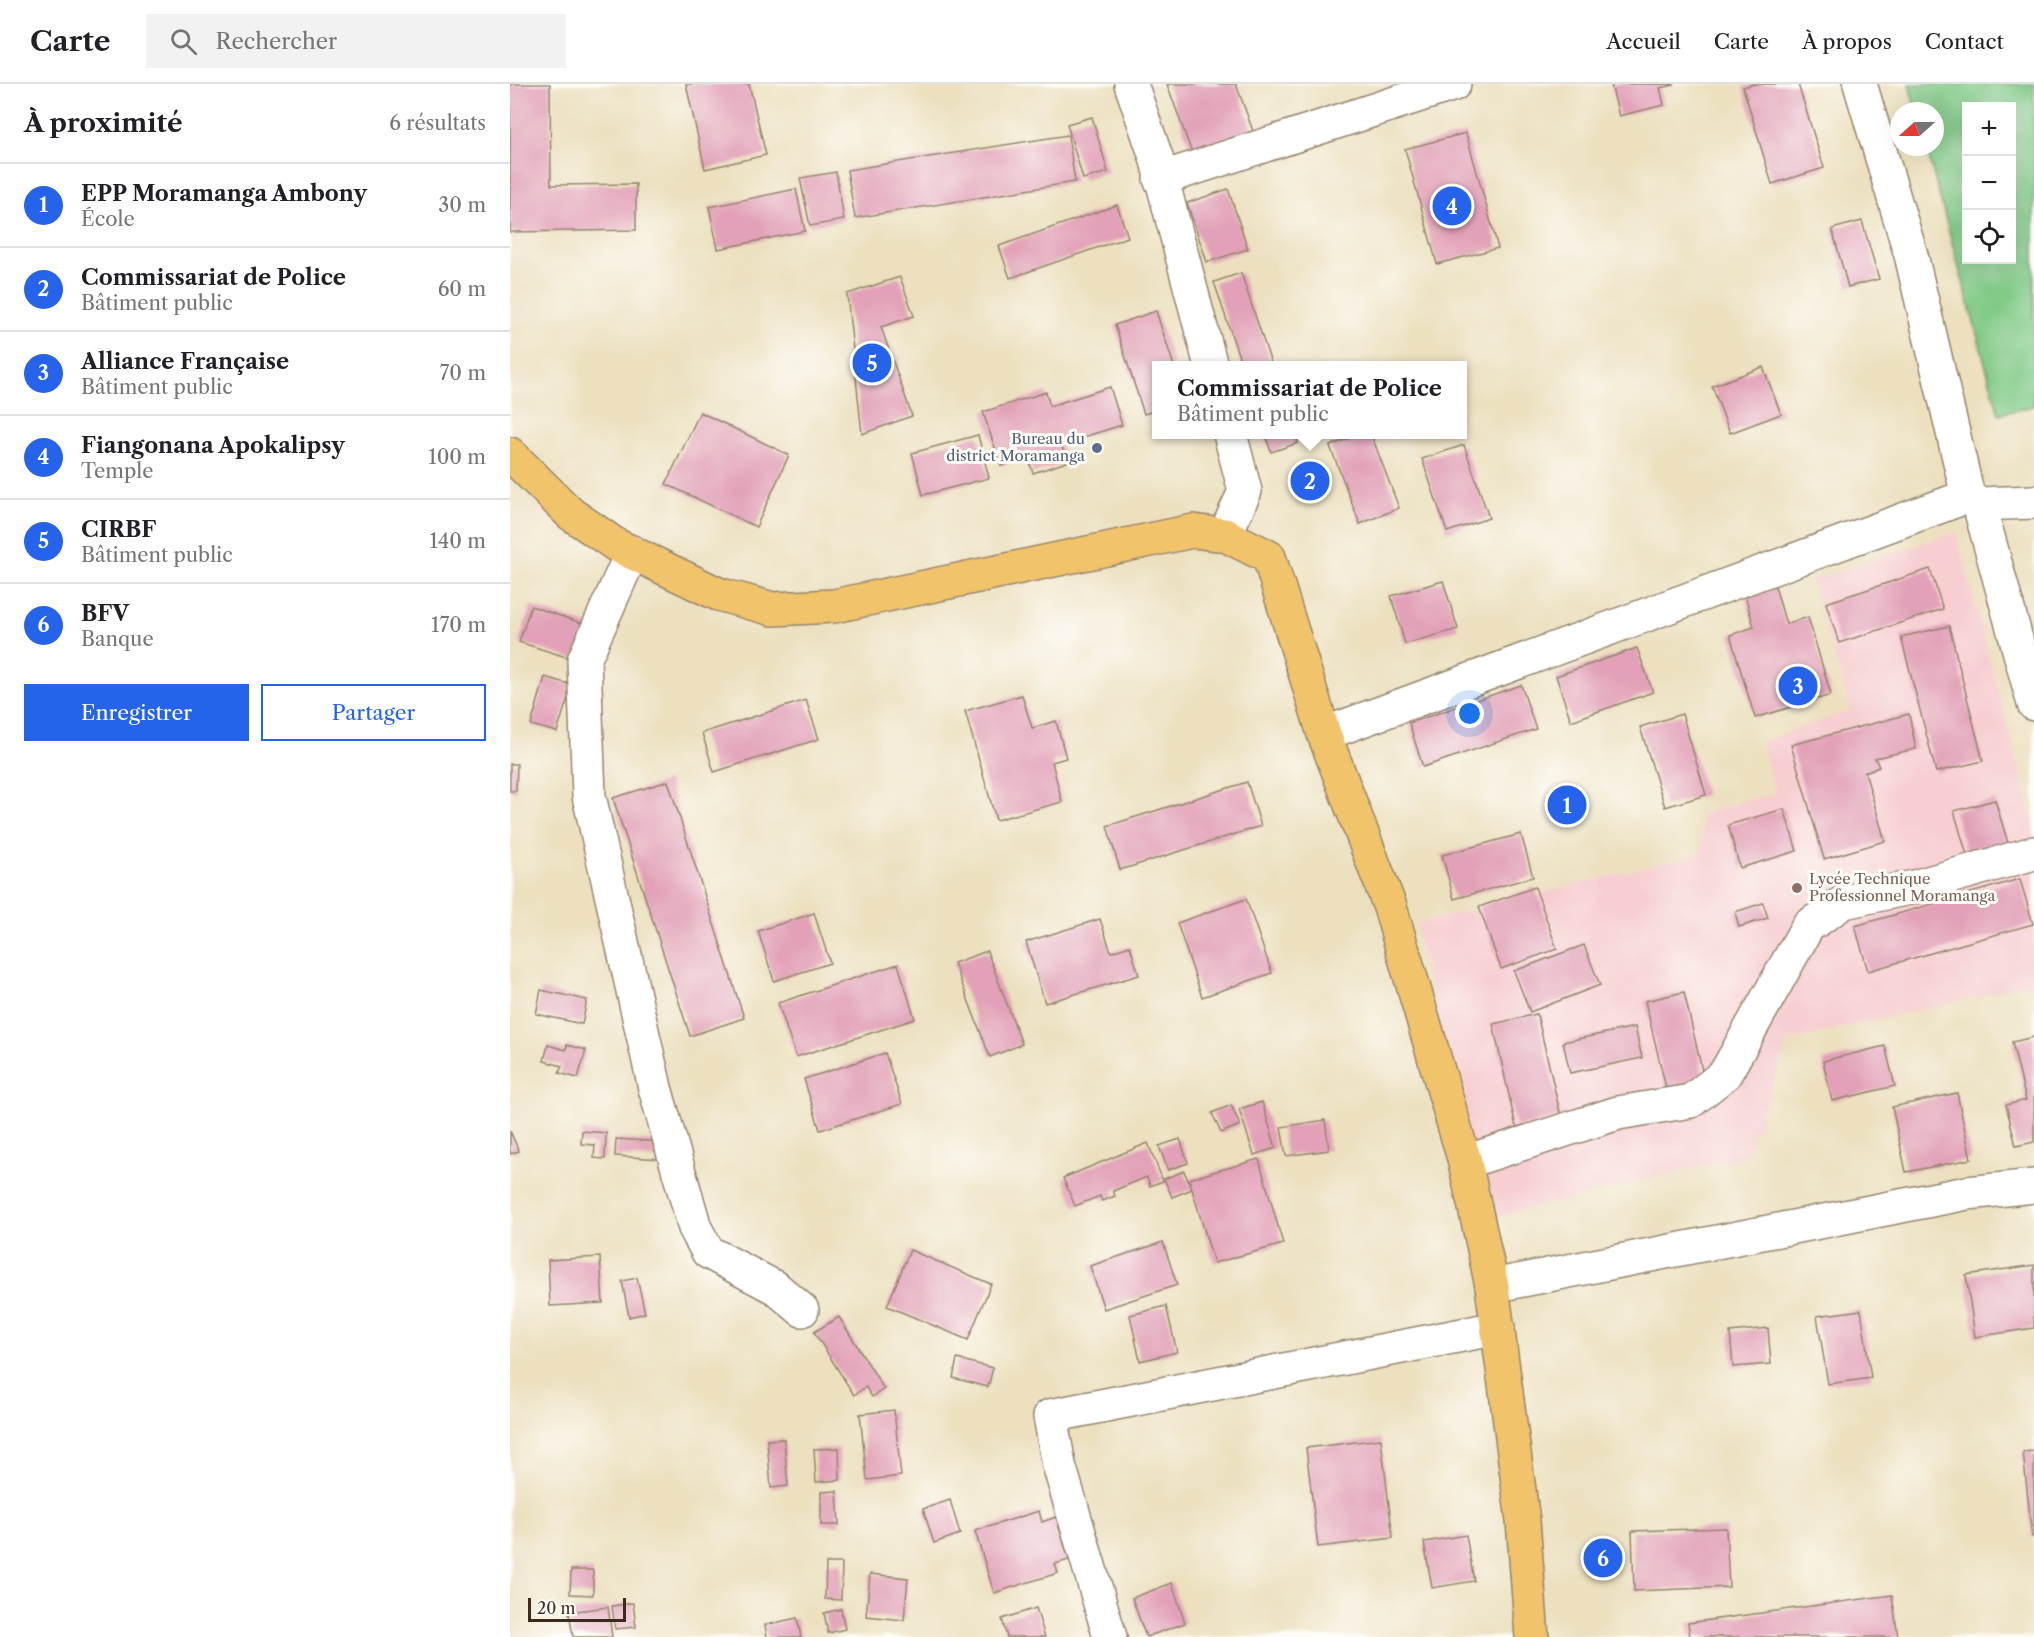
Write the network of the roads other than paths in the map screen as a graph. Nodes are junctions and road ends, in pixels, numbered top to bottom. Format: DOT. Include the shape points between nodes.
graph roads {
  1 [pos="1131,84"];
  2 [pos="1454,84"];
  3 [pos="1860,84"];
  4 [pos="1160,179"];
  5 [pos="1210,361"];
  6 [pos="1231,439"];
  7 [pos="510,454"];
  8 [pos="1973,500"];
  9 [pos="2034,502"];
  10 [pos="1225,536"];
  11 [pos="632,552"];
  12 [pos="2034,704"];
  13 [pos="1324,734"];
  14 [pos="2034,853"];
  15 [pos="1465,1162"];
  16 [pos="2034,1186"];
  17 [pos="1492,1286"];
  18 [pos="802,1310"];
  19 [pos="1498,1328"];
  20 [pos="1110,1637"];
  21 [pos="1532,1637"];
  1 -- 4 [label="street"];
  2 -- 4 [label="street"];
  3 -- 8 [label="street" via="1911,255"];
  4 -- 5 [label="street"];
  6 -- 10 [label="street" via="1245,491"];
  7 -- 11 [label="main road" via="571,514"];
  8 -- 9 [label="street"];
  8 -- 12 [label="street"];
  8 -- 13 [label="street"];
  10 -- 11 [label="main road" via="1192,531 834,606 773,609 718,594"];
  10 -- 13 [label="main road" via="1269,557"];
  11 -- 18 [label="street" via="584,660 589,796 654,1088 695,1228 708,1252 776,1288"];
  13 -- 15 [label="main road" via="1390,907"];
  14 -- 15 [label="street" via="1844,902 1808,926 1725,1074 1691,1101 1618,1113"];
  15 -- 17 [label="main road"];
  16 -- 17 [label="street" via="1967,1193"];
  17 -- 19 [label="main road"];
  19 -- 20 [label="street" via="1050,1416 1059,1465"];
  19 -- 21 [label="main road" via="1523,1521"];
}
